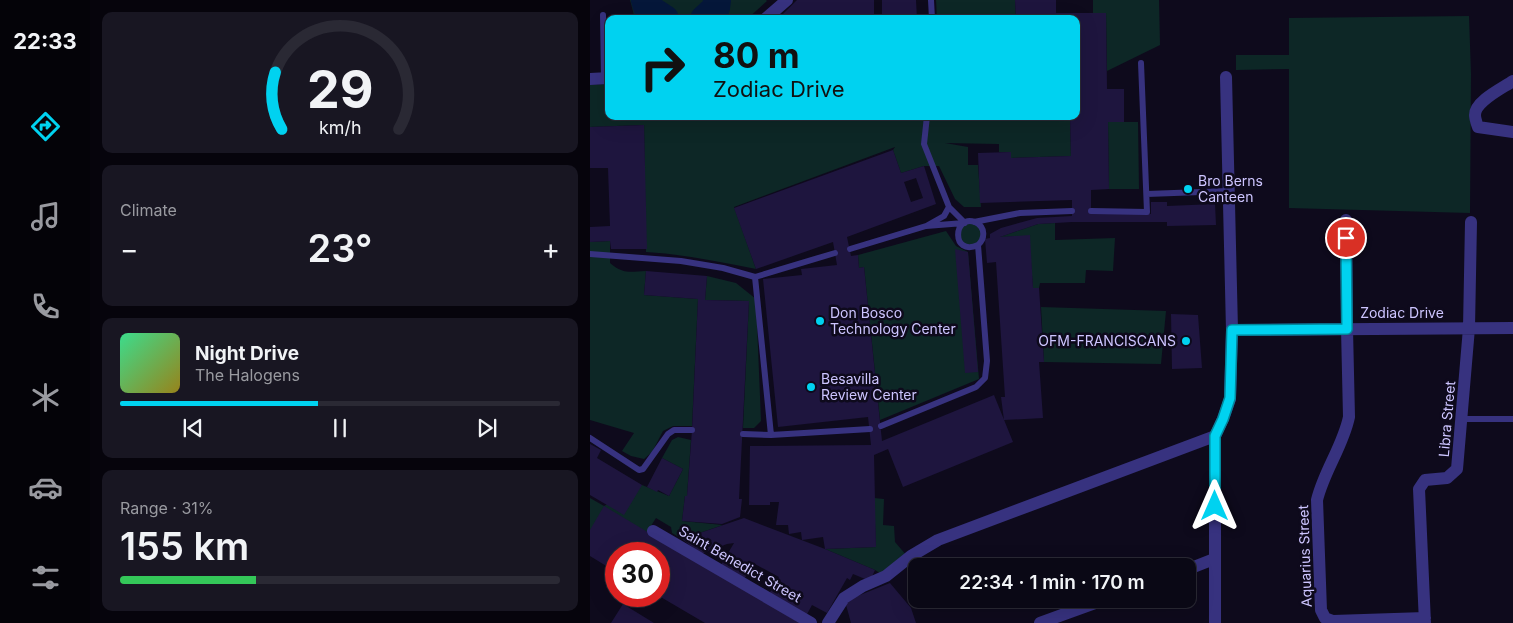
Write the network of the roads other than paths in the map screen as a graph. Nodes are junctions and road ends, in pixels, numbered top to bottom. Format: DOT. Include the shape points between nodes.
graph roads {
  1 [pos="787,0"];
  2 [pos="931,0"];
  3 [pos="604,15"];
  4 [pos="770,15"];
  5 [pos="932,15"];
  6 [pos="605,36"];
  7 [pos="1141,63"];
  8 [pos="1226,77"];
  9 [pos="605,78"];
  10 [pos="590,79"];
  11 [pos="1513,81"];
  12 [pos="927,120"];
  13 [pos="1513,132"];
  14 [pos="1228,191"];
  15 [pos="1147,194"];
  16 [pos="949,207"];
  17 [pos="1072,211"];
  18 [pos="1091,211"];
  19 [pos="1346,220"];
  20 [pos="974,222"];
  21 [pos="1471,222"];
  22 [pos="965,223"];
  23 [pos="926,226"];
  24 [pos="978,246"];
  25 [pos="850,249"];
  26 [pos="835,253"];
  27 [pos="590,254"];
  28 [pos="755,277"];
  29 [pos="1470,328"];
  30 [pos="1513,328"];
  31 [pos="1347,329"];
  32 [pos="1232,330"];
  33 [pos="1462,419"];
  34 [pos="1513,419"];
  35 [pos="881,426"];
  36 [pos="870,429"];
  37 [pos="692,430"];
  38 [pos="743,434"];
  39 [pos="771,434"];
  40 [pos="1215,436"];
  41 [pos="590,438"];
  42 [pos="654,531"];
  43 [pos="1214,559"];
  44 [pos="1196,566"];
  45 [pos="1081,608"];
  46 [pos="1425,621"];
  47 [pos="811,623"];
  48 [pos="828,623"];
  49 [pos="1040,623"];
  50 [pos="1215,623"];
  1 -- 4 [label="street"];
  2 -- 5 [label="lane"];
  3 -- 6 [label="lane"];
  7 -- 15 [label="lane"];
  8 -- 14 [label="street"];
  9 -- 10 [label="street"];
  11 -- 13 [label="street" via="1486,99 1475,115 1478,127"];
  12 -- 16 [label="lane" via="924,144"];
  14 -- 15 [label="lane"];
  14 -- 32 [label="street"];
  15 -- 18 [label="lane" via="1147,212"];
  16 -- 22 [label="lane"];
  16 -- 23 [label="lane" via="944,216"];
  17 -- 20 [label="lane" via="1020,213"];
  19 -- 31 [label="street, Aquarius Street"];
  20 -- 22 [label="lane"];
  20 -- 24 [label="lane" via="983,230 983,239"];
  21 -- 29 [label="street, Libra Street"];
  22 -- 23 [label="lane"];
  22 -- 24 [label="lane" via="958,233 959,241 970,248"];
  23 -- 25 [label="lane"];
  24 -- 35 [label="lane" via="987,361 985,378 976,387"];
  26 -- 28 [label="lane"];
  27 -- 28 [label="lane" via="681,261"];
  28 -- 39 [label="lane"];
  29 -- 30 [label="street, Zodiac Drive"];
  29 -- 31 [label="street, Zodiac Drive"];
  29 -- 33 [label="street, Libra Street"];
  31 -- 32 [label="street, Zodiac Drive"];
  31 -- 46 [label="street, Aquarius Street" via="1347,430 1317,500 1321,610 1325,618 1333,621"];
  32 -- 40 [label="street" via="1230,398"];
  33 -- 34 [label="lane"];
  33 -- 46 [label="street, Libra Street" via="1457,469 1448,478 1425,480 1419,489"];
  36 -- 39 [label="lane"];
  37 -- 41 [label="lane" via="674,430 668,434 639,470"];
  38 -- 39 [label="lane"];
  40 -- 43 [label="street"];
  40 -- 48 [label="street" via="938,540 886,576 844,598"];
  42 -- 47 [label="street, Saint Benedict Street"];
  43 -- 44 [label="street"];
  43 -- 50 [label="street"];
  45 -- 49 [label="street"];
}
